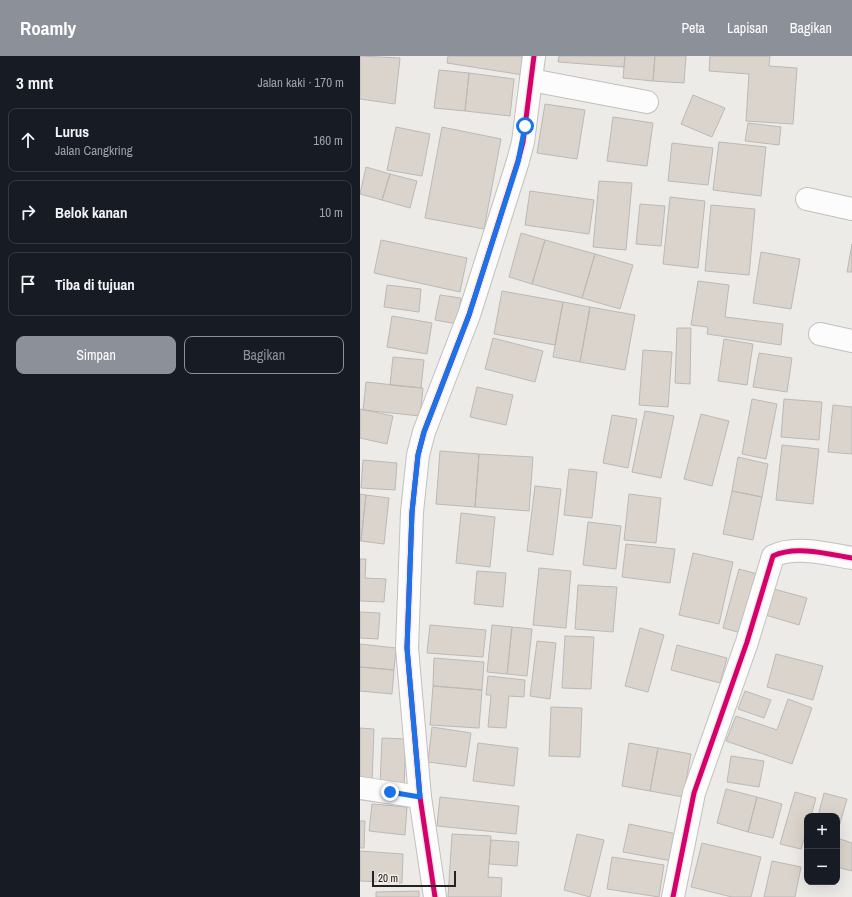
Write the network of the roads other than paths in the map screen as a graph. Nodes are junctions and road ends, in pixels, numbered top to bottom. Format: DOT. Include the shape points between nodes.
graph roads {
  1 [pos="534,56"];
  2 [pos="531,80"];
  3 [pos="647,102"];
  4 [pos="807,199"];
  5 [pos="852,209"];
  6 [pos="820,334"];
  7 [pos="852,341"];
  8 [pos="852,558"];
  9 [pos="360,788"];
  10 [pos="420,797"];
  11 [pos="435,897"];
  12 [pos="673,897"];
  1 -- 2 [label="street"];
  2 -- 3 [label="street"];
  2 -- 10 [label="street" via="518,162 469,315 424,432 418,455 412,512 407,648"];
  4 -- 5 [label="street"];
  6 -- 7 [label="street"];
  8 -- 12 [label="street" via="818,552 782,551 773,556 747,642 694,793"];
  9 -- 10 [label="street"];
  10 -- 11 [label="street"];
}
